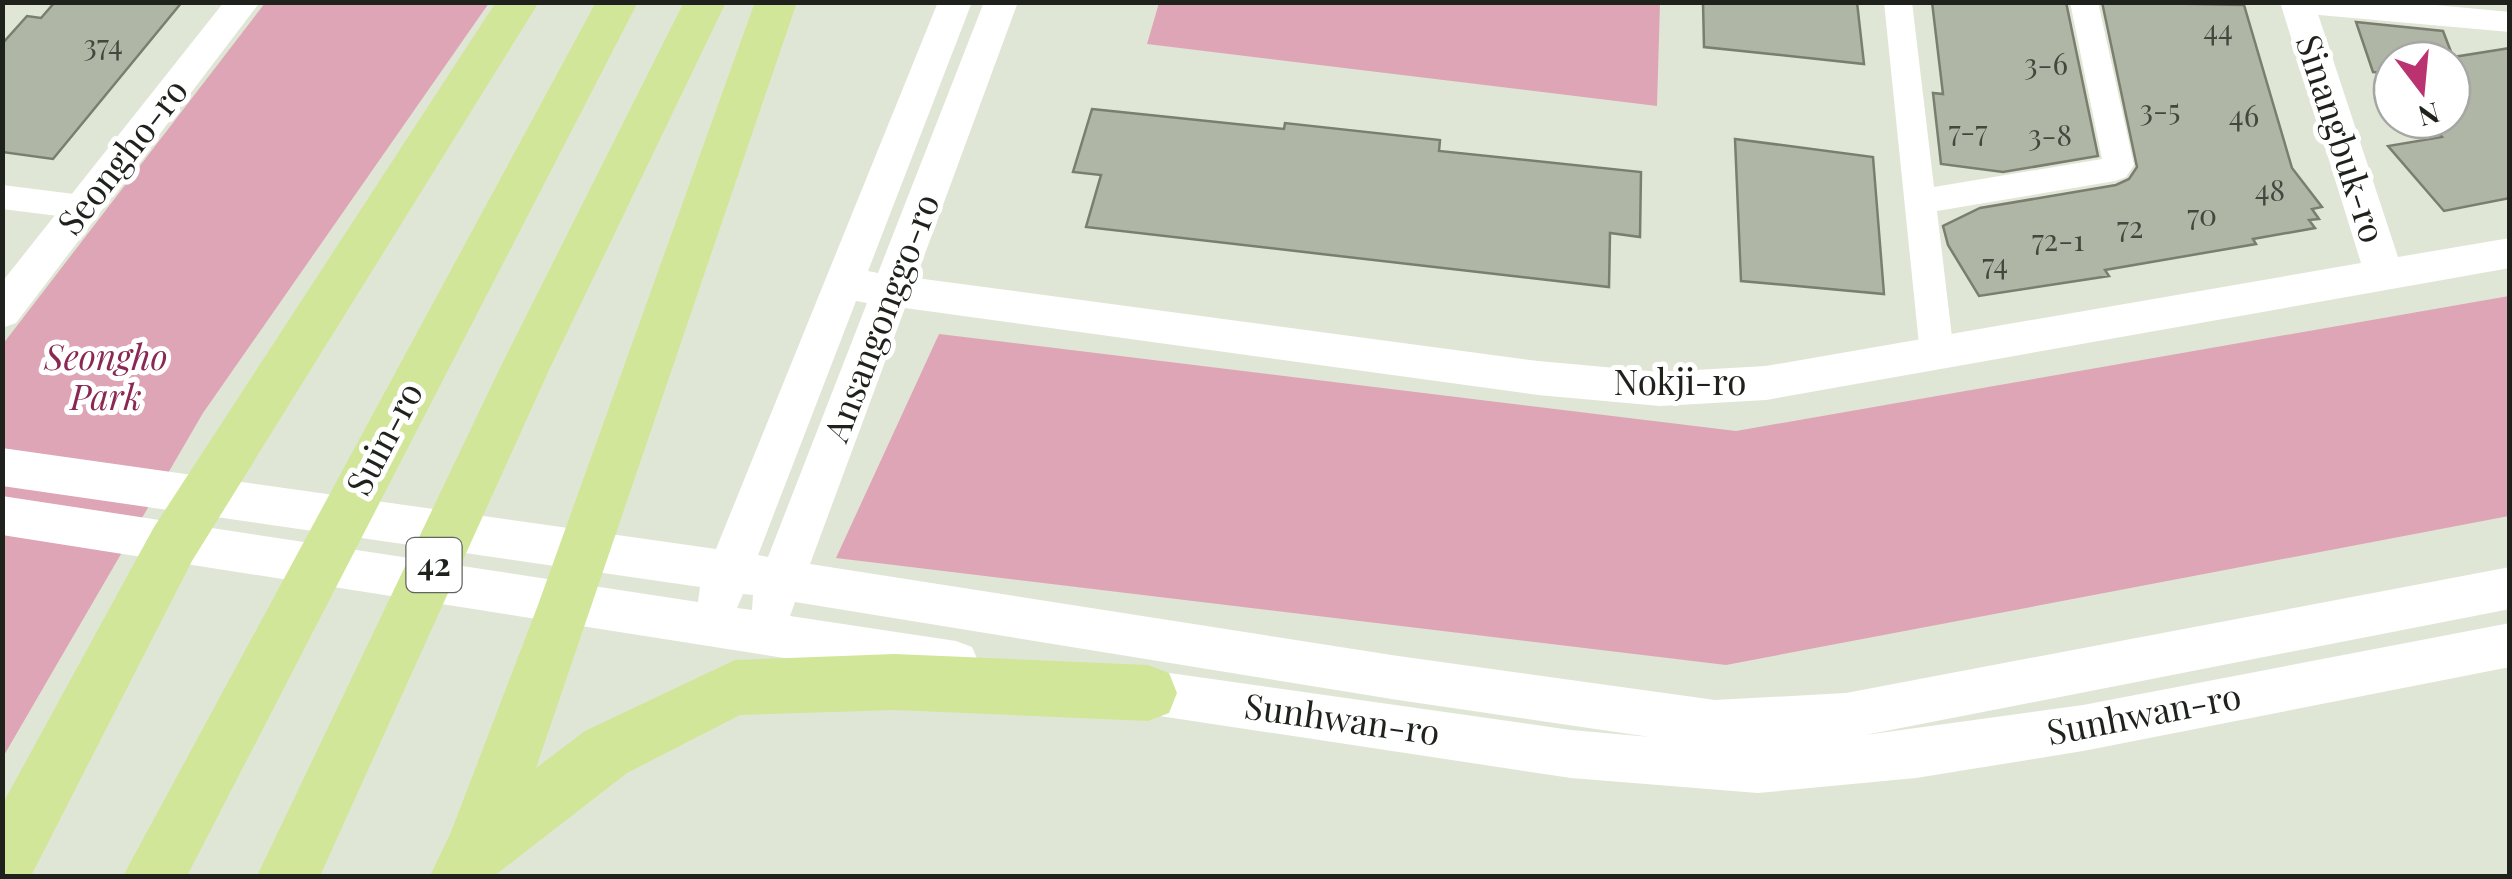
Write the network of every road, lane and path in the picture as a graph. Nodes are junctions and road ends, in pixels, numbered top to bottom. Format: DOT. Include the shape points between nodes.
graph roads {
  1 [pos="244,2"];
  2 [pos="518,2"];
  3 [pos="617,2"];
  4 [pos="704,2"];
  5 [pos="776,2"];
  6 [pos="955,2"];
  7 [pos="1001,2"];
  8 [pos="1898,2"];
  9 [pos="2084,2"];
  10 [pos="2297,2"];
  11 [pos="2504,16"];
  12 [pos="2,196"];
  13 [pos="1919,202"];
  14 [pos="82,207"];
  15 [pos="2510,253"];
  16 [pos="2384,275"];
  17 [pos="845,284"];
  18 [pos="892,291"];
  19 [pos="2,312"];
  20 [pos="1936,354"];
  21 [pos="2,467"];
  22 [pos="202,496"];
  23 [pos="2,515"];
  24 [pos="173,544"];
  25 [pos="584,548"];
  26 [pos="729,571"];
  27 [pos="782,582"];
  28 [pos="2510,588"];
  29 [pos="566,605"];
  30 [pos="710,623"];
  31 [pos="760,632"];
  32 [pos="2510,644"];
  33 [pos="1148,692"];
  34 [pos="468,863"];
  35 [pos="2,869"];
  36 [pos="154,876"];
  37 [pos="288,876"];
  1 -- 14 [label="street, Seongho-ro"];
  2 -- 22 [label="main road"];
  3 -- 36 [label="main road, Suin-ro"];
  4 -- 37 [label="main road, 42"];
  5 -- 25 [label="main road"];
  6 -- 17 [label="street, Ansangonggo-ro"];
  7 -- 18 [label="street, Ansangonggo-ro"];
  8 -- 13 [label="street"];
  9 -- 13 [label="street" via="2119,164"];
  10 -- 11 [label="street"];
  10 -- 16 [label="street, Sinangbuk-ro"];
  12 -- 14 [label="street"];
  13 -- 20 [label="street"];
  14 -- 19 [label="street, Seongho-ro"];
  15 -- 16 [label="street, Nokji-ro"];
  16 -- 20 [label="street, Nokji-ro"];
  17 -- 18 [label="street, Nokji-ro"];
  17 -- 26 [label="street, Ansangonggo-ro"];
  18 -- 20 [label="street, Nokji-ro" via="1660,389 1766,382"];
  18 -- 27 [label="street, Ansangonggo-ro"];
  21 -- 22 [label="street, Sunhwan-ro"];
  22 -- 24 [label="main road"];
  22 -- 25 [label="street, Sunhwan-ro"];
  23 -- 24 [label="street, Sunhwan-ro"];
  24 -- 29 [label="street, Sunhwan-ro"];
  24 -- 35 [label="main road"];
  25 -- 26 [label="street, Sunhwan-ro"];
  25 -- 29 [label="main road"];
  26 -- 27 [label="street, Sunhwan-ro"];
  26 -- 30 [label="street, Ansangonggo-ro"];
  27 -- 28 [label="street, Sunhwan-ro" via="1715,723 1846,716"];
  27 -- 31 [label="street, Ansangonggo-ro"];
  29 -- 30 [label="street, Sunhwan-ro"];
  29 -- 34 [label="main road"];
  30 -- 31 [label="street, Sunhwan-ro"];
  31 -- 33 [label="street, Sunhwan-ro"];
  32 -- 33 [label="street, Sunhwan-ro" via="2083,728 1916,754 1758,768 1571,754"];
  33 -- 34 [label="main road" via="895,682 735,688 606,752"];
}
